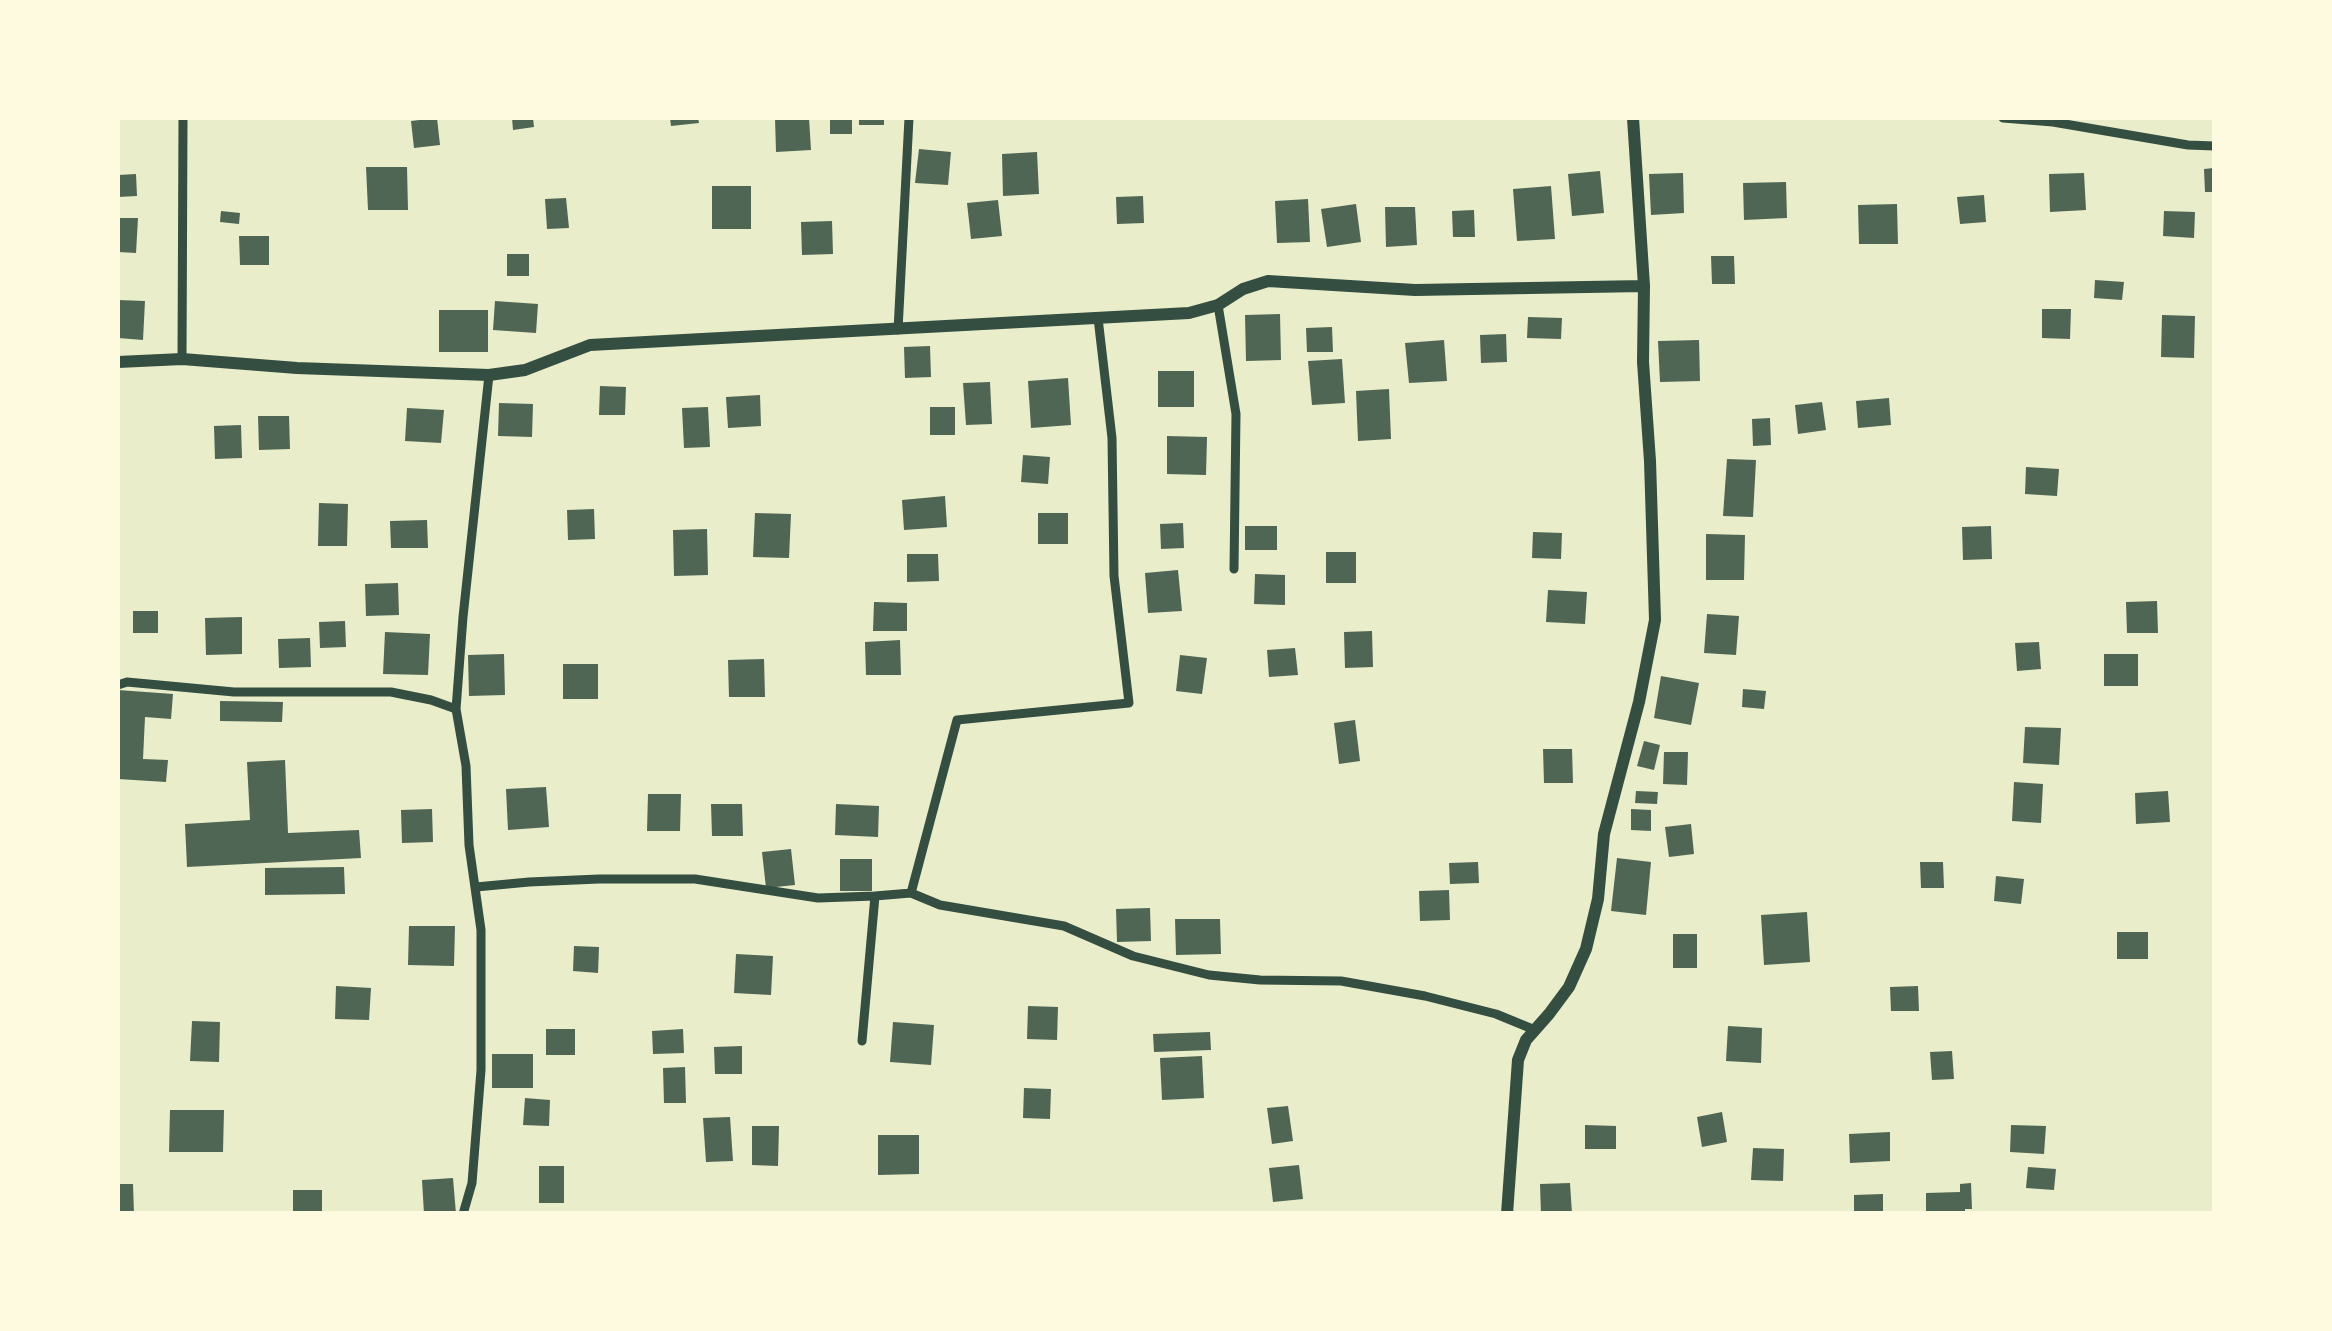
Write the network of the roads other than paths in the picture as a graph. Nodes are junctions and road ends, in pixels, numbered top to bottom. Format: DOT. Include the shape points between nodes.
graph roads {
  1 [pos="183,118"];
  2 [pos="909,118"];
  3 [pos="1634,118"];
  4 [pos="2003,118"];
  5 [pos="2214,146"];
  6 [pos="1644,286"];
  7 [pos="1218,305"];
  8 [pos="1098,318"];
  9 [pos="898,330"];
  10 [pos="182,359"];
  11 [pos="118,362"];
  12 [pos="489,375"];
  13 [pos="1234,569"];
  14 [pos="118,684"];
  15 [pos="456,709"];
  16 [pos="476,887"];
  17 [pos="911,893"];
  18 [pos="876,896"];
  19 [pos="1535,1030"];
  20 [pos="862,1041"];
  21 [pos="463,1214"];
  22 [pos="1506,1214"];
  1 -- 10 [label="street"];
  2 -- 9 [label="street"];
  3 -- 6 [label="main road"];
  4 -- 5 [label="street"];
  6 -- 7 [label="main road" via="1415,290 1268,282"];
  6 -- 19 [label="main road" via="1655,620 1604,834 1586,949 1569,987"];
  7 -- 8 [label="main road"];
  7 -- 13 [label="street" via="1236,414"];
  8 -- 9 [label="main road"];
  8 -- 17 [label="street" via="1112,438 1114,576 1130,703 958,720"];
  9 -- 12 [label="main road" via="590,346 525,370"];
  10 -- 11 [label="main road"];
  10 -- 12 [label="main road"];
  12 -- 15 [label="street"];
  14 -- 15 [label="street" via="391,692"];
  15 -- 16 [label="street"];
  16 -- 18 [label="street" via="695,879 818,898"];
  16 -- 21 [label="street" via="481,1070 472,1184"];
  17 -- 18 [label="street"];
  17 -- 19 [label="street" via="940,905 1064,926 1132,956 1209,976 1341,981 1443,1000"];
  18 -- 20 [label="street"];
  19 -- 22 [label="main road" via="1518,1060"];
}
